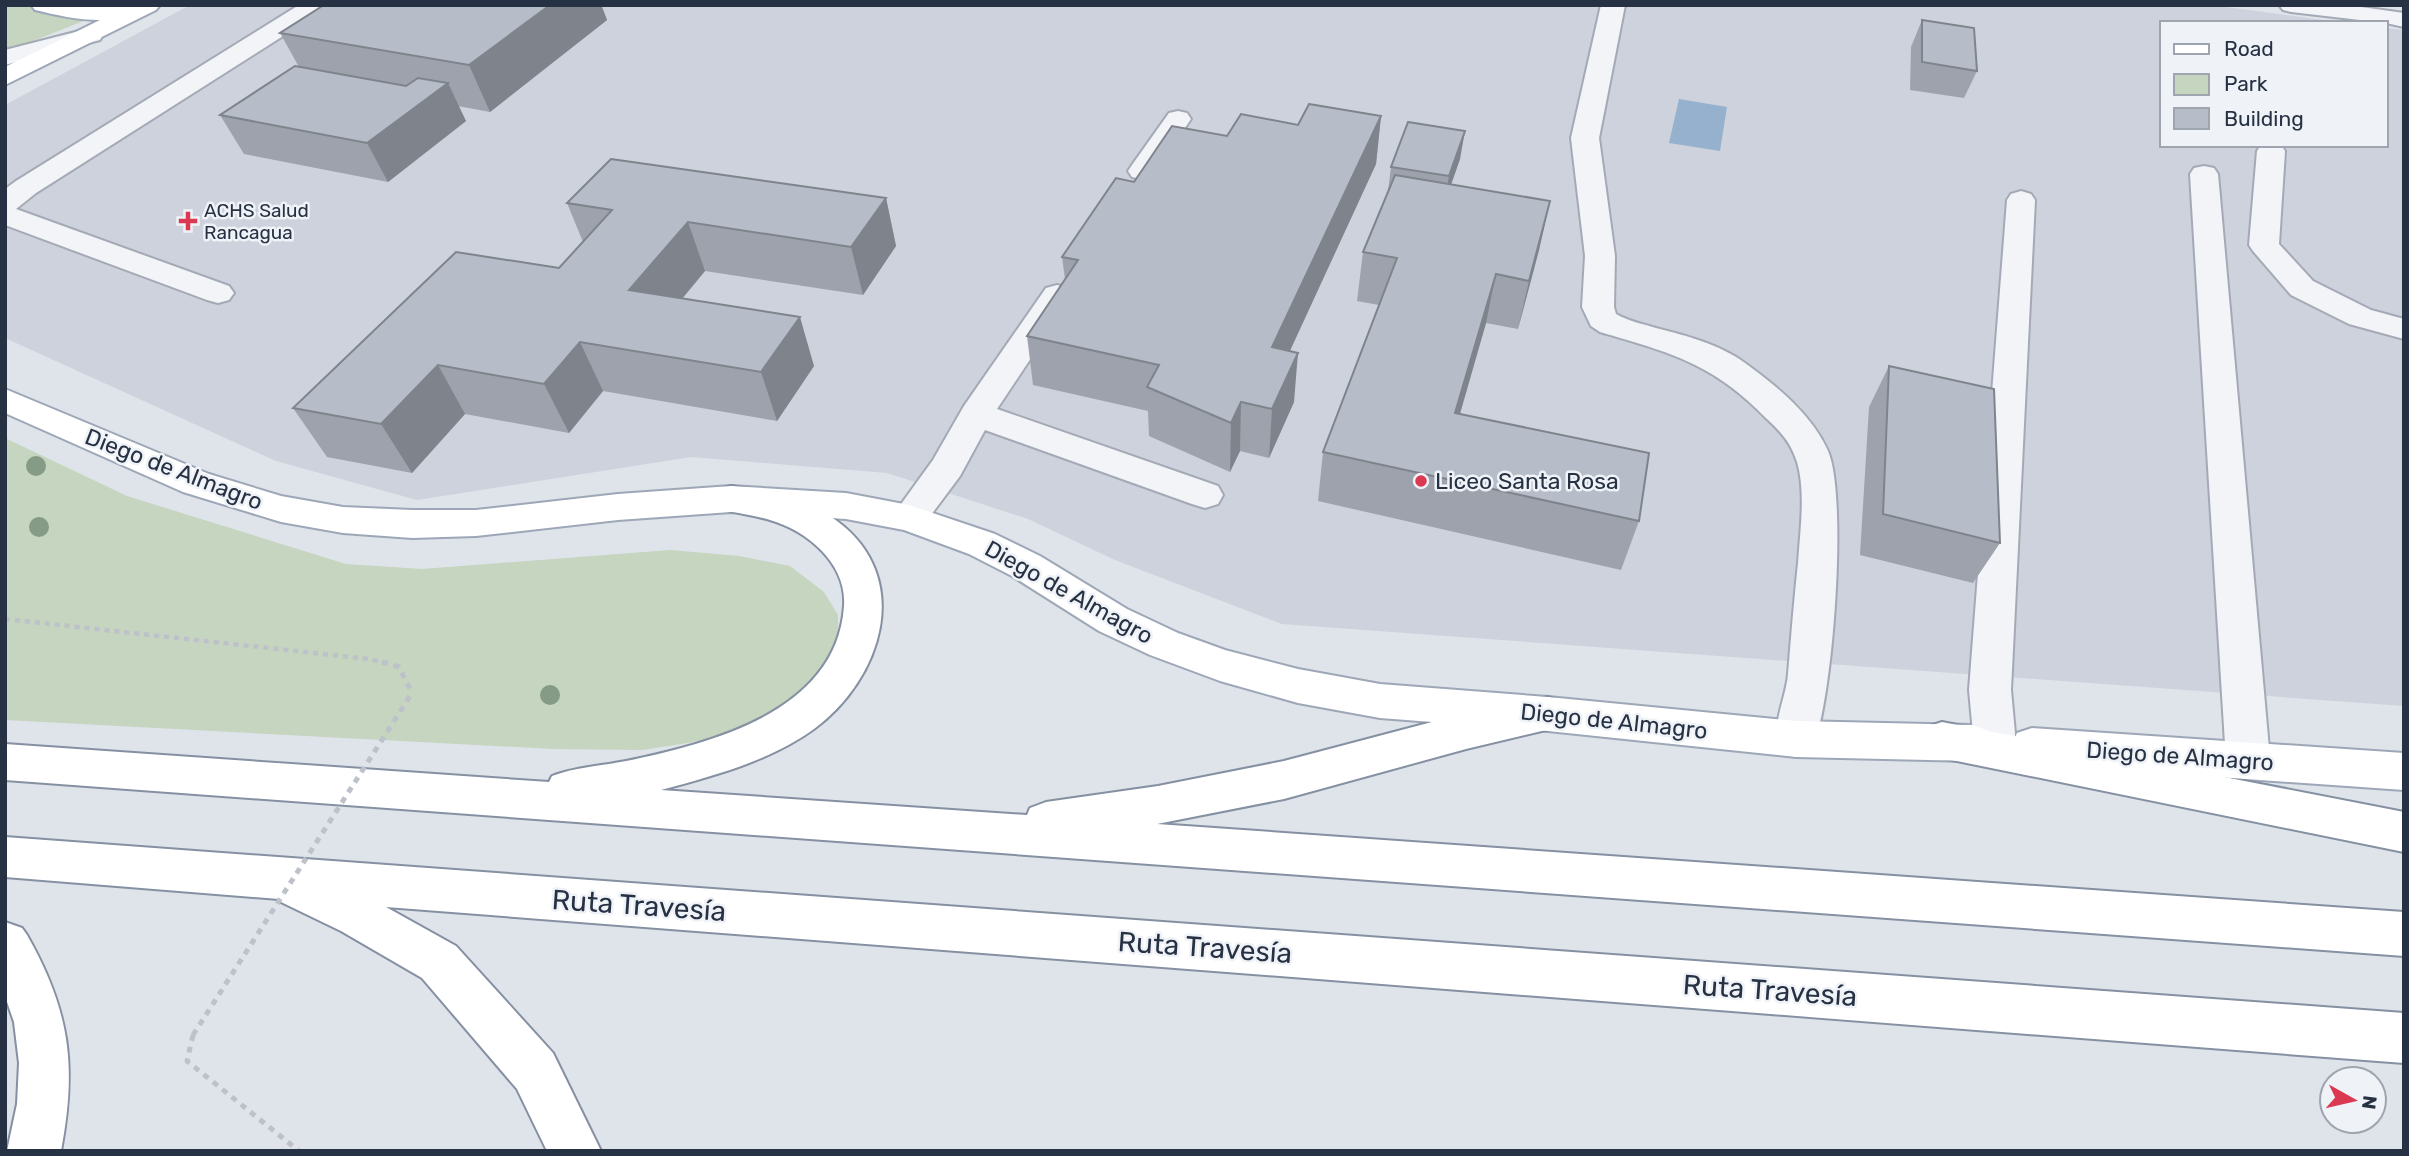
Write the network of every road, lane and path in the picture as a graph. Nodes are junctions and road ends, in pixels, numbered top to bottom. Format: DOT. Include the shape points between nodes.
graph roads {
  1 [pos="43,5"];
  2 [pos="316,5"];
  3 [pos="1613,5"];
  4 [pos="2291,5"];
  5 [pos="141,9"];
  6 [pos="2404,20"];
  7 [pos="91,35"];
  8 [pos="5,58"];
  9 [pos="5,77"];
  10 [pos="1178,119"];
  11 [pos="2271,151"];
  12 [pos="2204,174"];
  13 [pos="1123,198"];
  14 [pos="2021,200"];
  15 [pos="5,204"];
  16 [pos="5,215"];
  17 [pos="1077,267"];
  18 [pos="218,293"];
  19 [pos="2404,329"];
  20 [pos="5,400"];
  21 [pos="976,414"];
  22 [pos="1205,495"];
  23 [pos="732,499"];
  24 [pos="909,518"];
  25 [pos="5,619"];
  26 [pos="1548,714"];
  27 [pos="1796,739"];
  28 [pos="1942,740"];
  29 [pos="1995,744"];
  30 [pos="2248,760"];
  31 [pos="5,762"];
  32 [pos="2404,772"];
  33 [pos="492,797"];
  34 [pos="960,831"];
  35 [pos="2404,832"];
  36 [pos="5,857"];
  37 [pos="276,877"];
  38 [pos="2404,934"];
  39 [pos="5,944"];
  40 [pos="2404,1038"];
  41 [pos="34,1151"];
  42 [pos="299,1151"];
  43 [pos="575,1151"];
  1 -- 5 [label="main road" via="82,13"];
  2 -- 15 [label="street"];
  3 -- 27 [label="street" via="1585,138 1600,256 1598,307 1602,319 1611,325 1690,348 1731,369 1768,399 1810,449 1816,465 1820,516 1808,683"];
  4 -- 6 [label="street"];
  5 -- 7 [label="main road"];
  7 -- 8 [label="street"];
  7 -- 9 [label="main road"];
  10 -- 13 [label="street"];
  11 -- 19 [label="street" via="2264,245 2302,288 2360,317"];
  12 -- 30 [label="street"];
  14 -- 29 [label="street" via="1990,690"];
  16 -- 18 [label="street"];
  17 -- 21 [label="street"];
  20 -- 23 [label="main road, Diego de Almagro" via="196,483 281,509 343,520 477,523"];
  21 -- 22 [label="street"];
  21 -- 24 [label="street" via="947,467"];
  23 -- 24 [label="main road, Diego de Almagro" via="846,506"];
  23 -- 33 [label="main road" via="798,516 825,532 856,567 864,589 862,633 831,687 801,716 727,752 573,788"];
  24 -- 26 [label="main road, Diego de Almagro" via="982,544 1113,620 1220,665 1380,701"];
  25 -- 42 [label="path, bridge" via="369,659 399,667 412,693 193,1035 187,1061"];
  26 -- 27 [label="main road, Diego de Almagro"];
  26 -- 34 [label="main road" via="1453,734 1284,780 1158,805"];
  27 -- 28 [label="main road, Diego de Almagro"];
  28 -- 29 [label="main road, Diego de Almagro"];
  28 -- 35 [label="main road"];
  29 -- 30 [label="main road, Diego de Almagro"];
  30 -- 32 [label="main road, Diego de Almagro"];
  31 -- 33 [label="main road"];
  33 -- 34 [label="main road"];
  34 -- 38 [label="main road"];
  36 -- 37 [label="main road, Ruta Travesía"];
  37 -- 40 [label="main road, Ruta Travesía"];
  37 -- 43 [label="main road" via="439,962 535,1070"];
  39 -- 41 [label="main road" via="31,997 46,1056 44,1106"];
}
